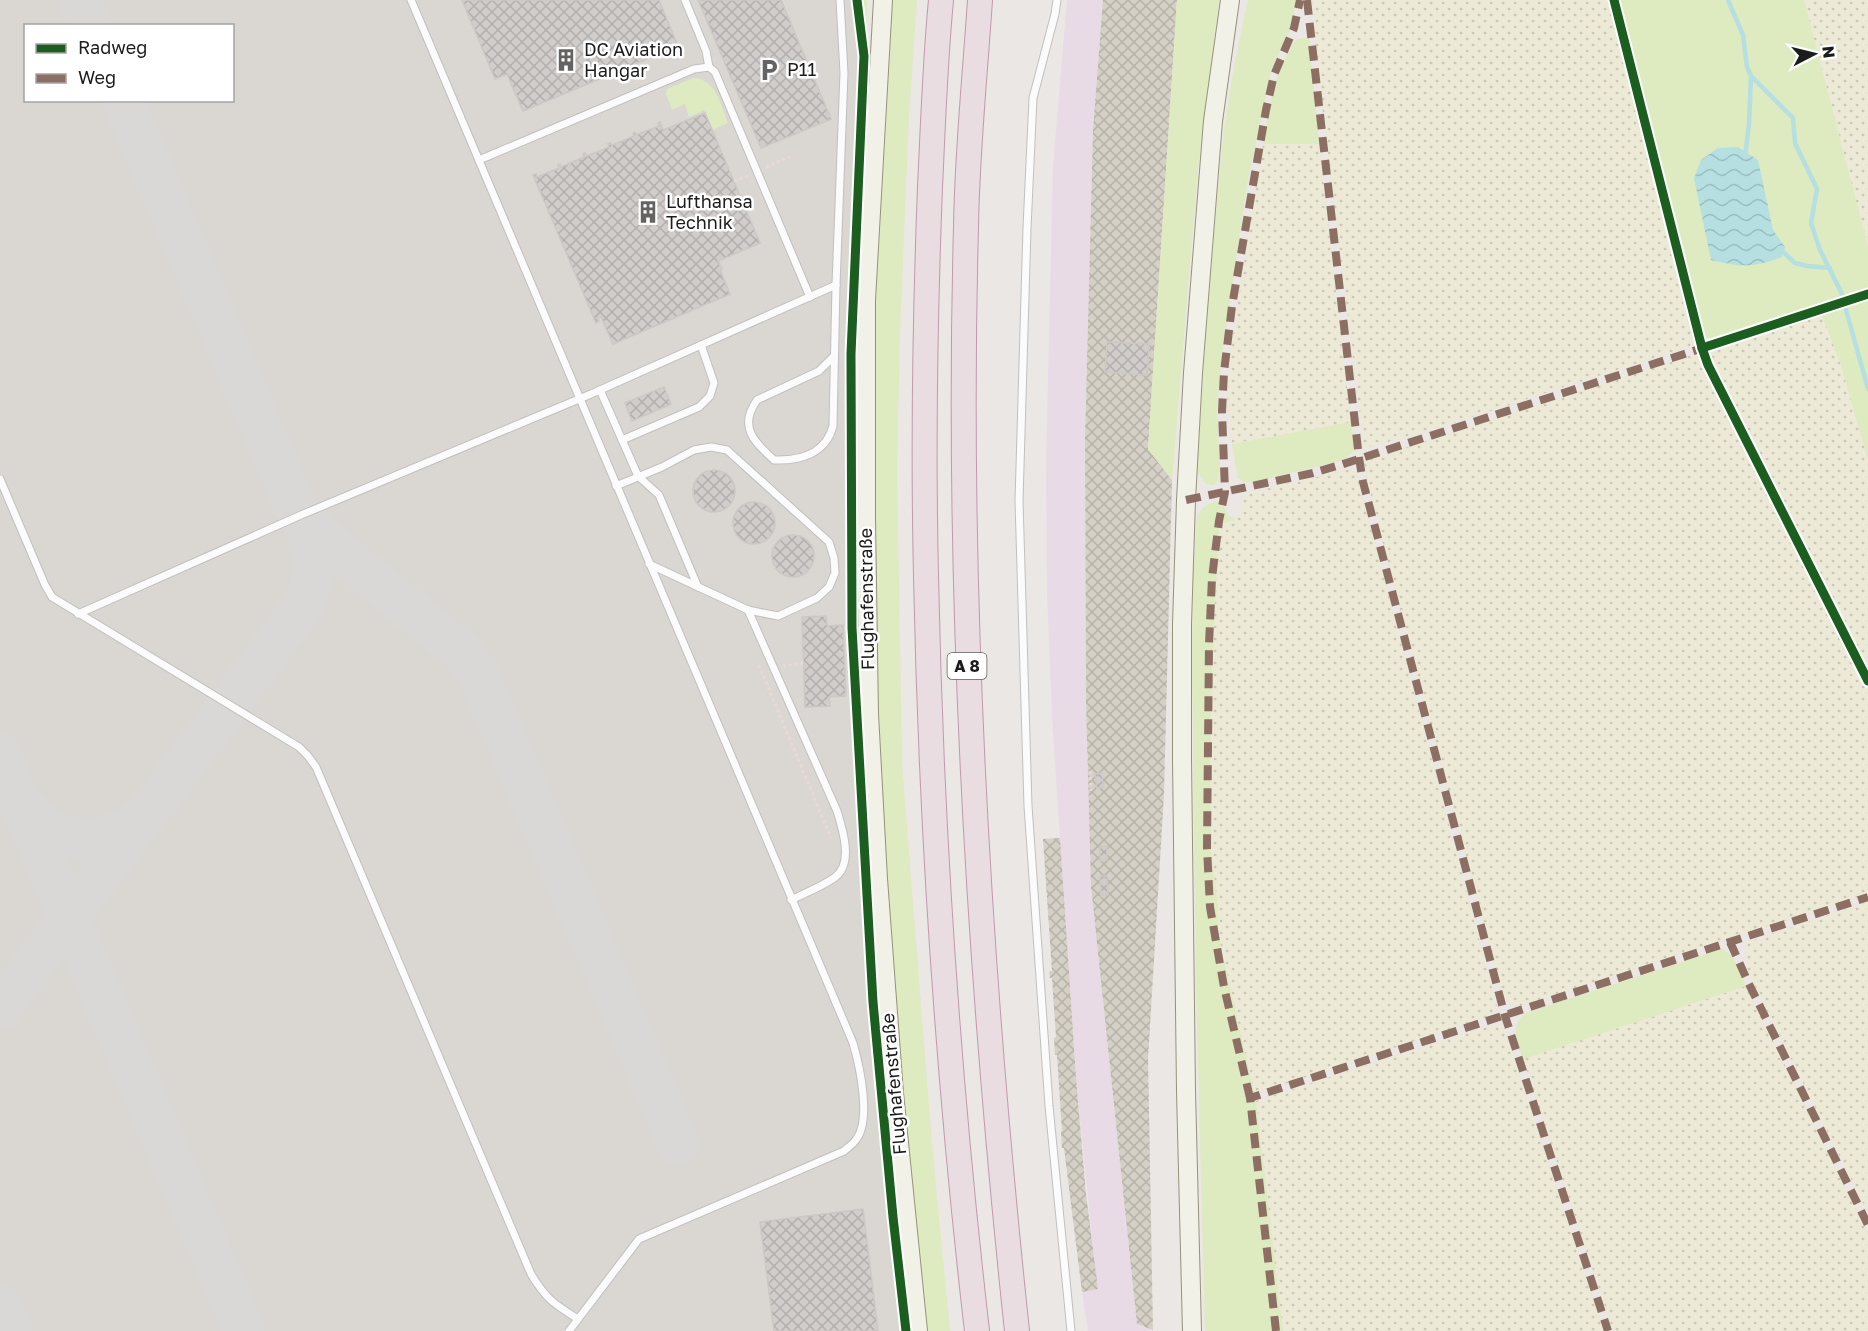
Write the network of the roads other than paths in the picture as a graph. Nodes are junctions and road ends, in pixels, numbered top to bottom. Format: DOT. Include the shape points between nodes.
graph roads {
  1 [pos="411,0"];
  2 [pos="685,0"];
  3 [pos="840,0"];
  4 [pos="874,0"];
  5 [pos="883,0"];
  6 [pos="941,0"];
  7 [pos="980,0"];
  8 [pos="1057,0"];
  9 [pos="1230,0"];
  10 [pos="709,68"];
  11 [pos="878,81"];
  12 [pos="479,160"];
  13 [pos="836,285"];
  14 [pos="810,297"];
  15 [pos="701,345"];
  16 [pos="834,356"];
  17 [pos="600,390"];
  18 [pos="579,399"];
  19 [pos="622,440"];
  20 [pos="638,476"];
  21 [pos="0,479"];
  22 [pos="616,486"];
  23 [pos="649,564"];
  24 [pos="699,587"];
  25 [pos="748,610"];
  26 [pos="78,614"];
  27 [pos="791,900"];
  28 [pos="578,1319"];
  29 [pos="569,1331"];
  30 [pos="918,1331"];
  31 [pos="977,1331"];
  32 [pos="1017,1331"];
  33 [pos="1071,1331"];
  34 [pos="1192,1331"];
  1 -- 12 [label="lane"];
  2 -- 10 [label="lane"];
  3 -- 13 [label="lane" via="844,73"];
  4 -- 11 [label="main road, Flughafenstraße"];
  5 -- 11 [label="main road, Flughafenstraße"];
  6 -- 31 [label="highway, A 8" via="925,345 928,665 942,952"];
  7 -- 32 [label="highway, A 8" via="966,223 962,426 967,664 981,940"];
  8 -- 33 [label="lane" via="1033,98 1019,501 1028,806 1049,1106"];
  9 -- 34 [label="main road" via="1214,121 1185,508 1182,759"];
  10 -- 12 [label="lane" via="694,69"];
  10 -- 14 [label="lane" via="715,72"];
  11 -- 30 [label="main road, Flughafenstraße" via="866,300 869,714 894,1093"];
  12 -- 18 [label="lane"];
  13 -- 14 [label="lane"];
  13 -- 16 [label="lane"];
  14 -- 15 [label="lane"];
  15 -- 17 [label="lane"];
  15 -- 19 [label="lane" via="714,383 710,396 699,407"];
  16 -- 16 [label="lane" via="819,371 757,400 751,409 747,420 750,432 774,460 810,454 830,438"];
  17 -- 18 [label="lane"];
  17 -- 19 [label="lane"];
  18 -- 22 [label="lane"];
  18 -- 26 [label="lane" via="301,515"];
  19 -- 20 [label="lane"];
  20 -- 22 [label="lane"];
  20 -- 24 [label="lane" via="659,495"];
  20 -- 25 [label="lane" via="694,450 727,450 829,542 835,573 829,587 817,598 778,615"];
  21 -- 26 [label="lane" via="45,585 52,597"];
  22 -- 23 [label="lane"];
  23 -- 24 [label="lane"];
  23 -- 27 [label="lane"];
  24 -- 25 [label="lane"];
  25 -- 27 [label="lane" via="843,832 842,870 835,878"];
  26 -- 28 [label="lane" via="308,756 531,1274 543,1294"];
  27 -- 28 [label="lane" via="858,1060 864,1105 856,1140 844,1150 639,1239"];
  28 -- 29 [label="lane"];
}
